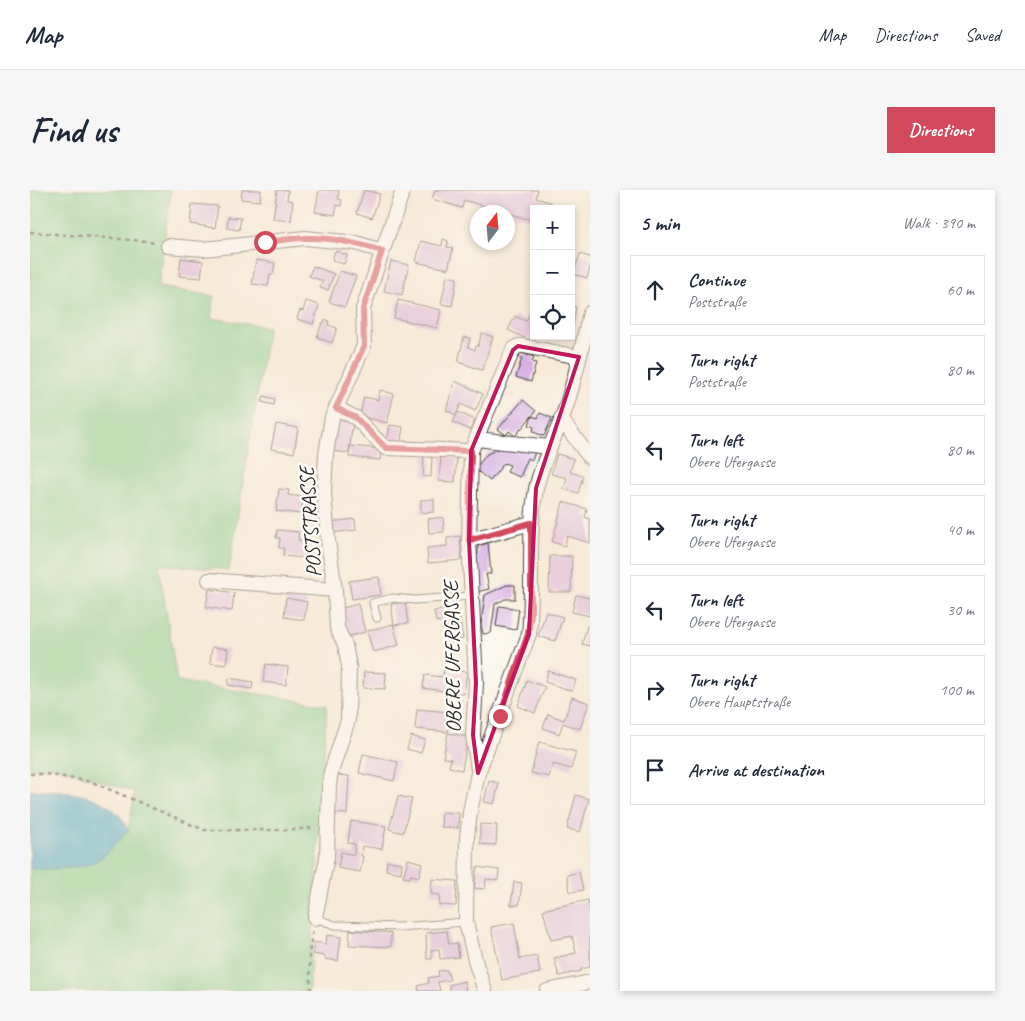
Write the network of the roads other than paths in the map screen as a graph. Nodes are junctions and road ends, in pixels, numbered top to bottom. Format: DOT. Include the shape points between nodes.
graph roads {
  1 [pos="403,190"];
  2 [pos="168,246"];
  3 [pos="382,251"];
  4 [pos="590,314"];
  5 [pos="579,357"];
  6 [pos="336,408"];
  7 [pos="561,419"];
  8 [pos="474,445"];
  9 [pos="549,447"];
  10 [pos="590,458"];
  11 [pos="531,523"];
  12 [pos="469,540"];
  13 [pos="208,580"];
  14 [pos="335,590"];
  15 [pos="471,596"];
  16 [pos="377,618"];
  17 [pos="478,773"];
  18 [pos="315,918"];
  19 [pos="466,922"];
  20 [pos="590,982"];
  21 [pos="486,991"];
  22 [pos="547,991"];
  1 -- 3 [label="street, POSTSTRASSE"];
  2 -- 3 [label="street" via="204,249 305,238 356,243"];
  3 -- 6 [label="street, POSTSTRASSE" via="363,309 364,346"];
  4 -- 5 [label="street"];
  5 -- 7 [label="street"];
  5 -- 8 [label="street, OBERE UFERGASSE" via="523,346 513,350"];
  6 -- 8 [label="street" via="356,418 386,448"];
  6 -- 14 [label="street, POSTSTRASSE" via="326,454 324,492"];
  7 -- 9 [label="street"];
  7 -- 10 [label="street"];
  8 -- 9 [label="street"];
  8 -- 12 [label="street, OBERE UFERGASSE"];
  9 -- 11 [label="street" via="536,488"];
  11 -- 12 [label="street"];
  11 -- 17 [label="street" via="528,634"];
  12 -- 15 [label="street, OBERE UFERGASSE"];
  13 -- 14 [label="street, POSTSTRASSE"];
  14 -- 18 [label="street, POSTSTRASSE" via="337,628 345,645 349,666 348,720 331,772 327,857"];
  15 -- 16 [label="lane" via="415,600 392,598 373,603"];
  15 -- 17 [label="street, OBERE UFERGASSE" via="476,683 473,735"];
  17 -- 19 [label="street" via="467,837"];
  18 -- 19 [label="lane" via="335,925 399,927"];
  19 -- 21 [label="street"];
  20 -- 22 [label="street"];
}
